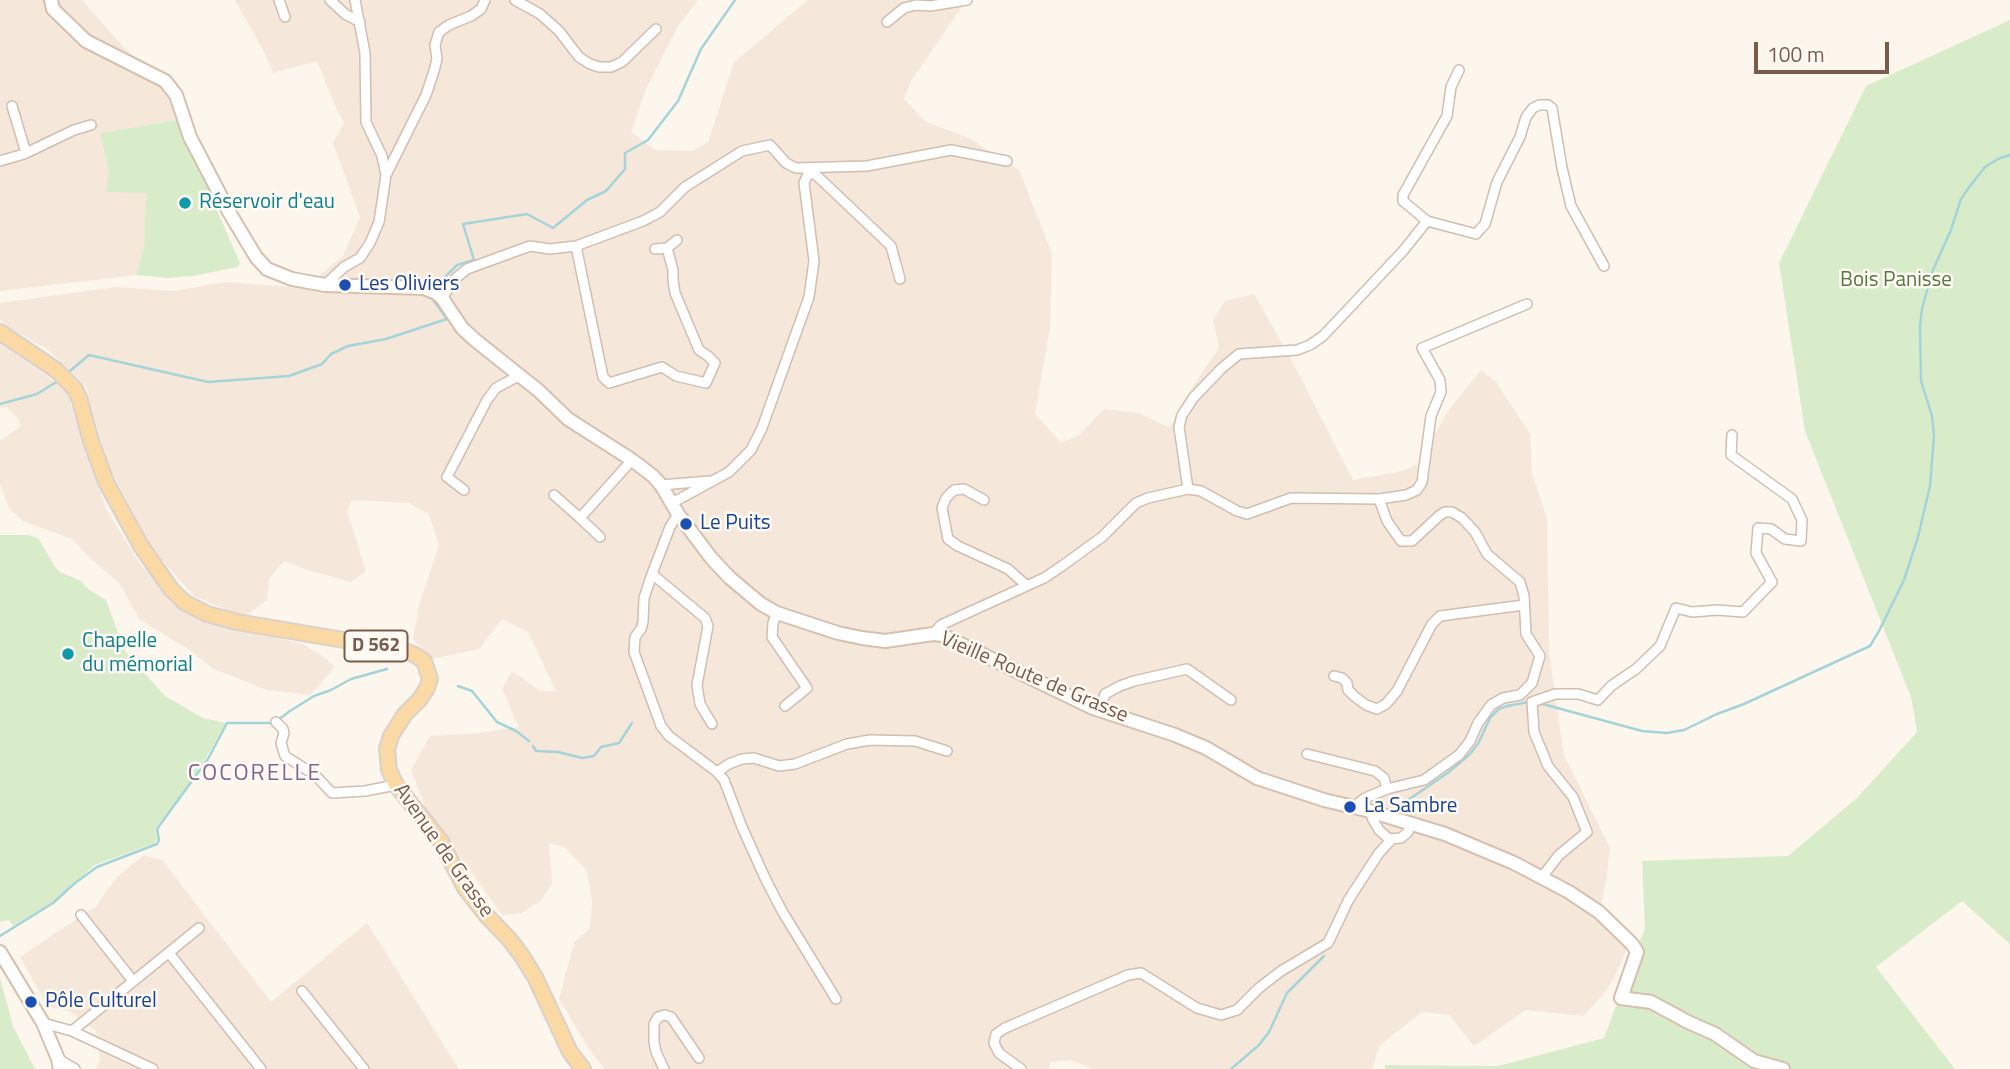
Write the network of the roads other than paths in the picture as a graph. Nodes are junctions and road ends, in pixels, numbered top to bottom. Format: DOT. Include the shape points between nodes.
graph roads {
  1 [pos="51,0"];
  2 [pos="279,0"];
  3 [pos="330,0"];
  4 [pos="355,0"];
  5 [pos="485,0"];
  6 [pos="515,0"];
  7 [pos="967,0"];
  8 [pos="285,17"];
  9 [pos="360,22"];
  10 [pos="887,22"];
  11 [pos="656,29"];
  12 [pos="1459,71"];
  13 [pos="12,106"];
  14 [pos="91,125"];
  15 [pos="26,153"];
  16 [pos="0,161"];
  17 [pos="1007,161"];
  18 [pos="386,176"];
  19 [pos="1427,221"];
  20 [pos="677,240"];
  21 [pos="576,246"];
  22 [pos="667,248"];
  23 [pos="655,249"];
  24 [pos="1604,266"];
  25 [pos="900,279"];
  26 [pos="325,285"];
  27 [pos="442,298"];
  28 [pos="1527,304"];
  29 [pos="0,332"];
  30 [pos="520,375"];
  31 [pos="1732,435"];
  32 [pos="632,460"];
  33 [pos="714,481"];
  34 [pos="661,485"];
  35 [pos="1188,489"];
  36 [pos="464,490"];
  37 [pos="554,495"];
  38 [pos="1379,499"];
  39 [pos="984,500"];
  40 [pos="675,509"];
  41 [pos="580,518"];
  42 [pos="600,537"];
  43 [pos="652,574"];
  44 [pos="1026,585"];
  45 [pos="1524,605"];
  46 [pos="777,612"];
  47 [pos="933,634"];
  48 [pos="1334,676"];
  49 [pos="1231,700"];
  50 [pos="785,706"];
  51 [pos="1099,711"];
  52 [pos="278,723"];
  53 [pos="712,724"];
  54 [pos="947,751"];
  55 [pos="1307,754"];
  56 [pos="718,772"];
  57 [pos="396,785"];
  58 [pos="1387,789"];
  59 [pos="1355,808"];
  60 [pos="1370,811"];
  61 [pos="1411,824"];
  62 [pos="1382,832"];
  63 [pos="1392,839"];
  64 [pos="1379,853"];
  65 [pos="1542,877"];
  66 [pos="80,915"];
  67 [pos="199,928"];
  68 [pos="0,951"];
  69 [pos="169,953"];
  70 [pos="133,981"];
  71 [pos="302,991"];
  72 [pos="836,999"];
  73 [pos="43,1023"];
  74 [pos="72,1031"];
  75 [pos="699,1058"];
  76 [pos="59,1065"];
  77 [pos="75,1069"];
  78 [pos="153,1069"];
  79 [pos="261,1069"];
  80 [pos="365,1069"];
  81 [pos="583,1069"];
  82 [pos="664,1069"];
  83 [pos="1021,1069"];
  84 [pos="1783,1069"];
  1 -- 26 [label="street" via="53,9 86,41 165,81 176,95 190,137 229,212 267,269"];
  2 -- 8 [label="street"];
  3 -- 9 [label="street"];
  4 -- 9 [label="street"];
  5 -- 18 [label="street" via="471,16 439,32 426,95"];
  6 -- 11 [label="street" via="540,14 579,57 599,67 622,62"];
  7 -- 10 [label="street" via="904,8"];
  9 -- 18 [label="street" via="366,122"];
  12 -- 19 [label="street" via="1451,87 1447,116 1403,195"];
  13 -- 15 [label="street"];
  14 -- 15 [label="street"];
  15 -- 16 [label="street"];
  17 -- 21 [label="street" via="951,150 867,166 796,168 770,145 742,152 685,187 660,212 643,221"];
  18 -- 26 [label="street" via="379,222 370,243"];
  19 -- 24 [label="street" via="1476,234 1485,224 1497,182 1526,117 1533,108 1548,105 1571,206"];
  19 -- 35 [label="street" via="1323,336 1297,350 1239,354 1194,397 1179,427"];
  20 -- 22 [label="street"];
  21 -- 22 [label="street" via="609,383 662,367 676,376 706,383 715,363 699,350 675,293"];
  21 -- 27 [label="street" via="530,246 467,269"];
  22 -- 23 [label="street"];
  25 -- 33 [label="street" via="891,246 815,174 808,174 804,183 814,261 809,297 751,450"];
  26 -- 27 [label="street" via="424,289"];
  27 -- 30 [label="street, Vieille Route de Grasse" via="462,328"];
  28 -- 38 [label="street" via="1422,348 1440,380 1441,392 1432,416 1422,482 1406,495"];
  29 -- 57 [label="main road, Avenue de Grasse / D 562" via="56,370 75,389 106,482 141,546 171,589 194,609 237,622 403,650 424,662 430,679 427,688 396,725 387,749"];
  30 -- 32 [label="street, Vieille Route de Grasse" via="578,427"];
  30 -- 36 [label="street" via="496,388 486,400 447,477"];
  31 -- 65 [label="street" via="1731,455 1792,499 1802,520 1801,541 1758,528 1756,553 1772,582 1743,612 1676,608 1660,646 1598,700 1555,694 1532,702 1534,732 1548,766 1573,797 1587,832 1559,855"];
  32 -- 34 [label="street, Vieille Route de Grasse"];
  32 -- 41 [label="street"];
  33 -- 34 [label="street"];
  33 -- 40 [label="street"];
  34 -- 40 [label="street, Vieille Route de Grasse"];
  35 -- 38 [label="street" via="1247,513 1291,498"];
  35 -- 44 [label="street" via="1136,503 1078,556"];
  37 -- 41 [label="street"];
  38 -- 45 [label="street" via="1387,522 1401,541 1412,541 1440,514 1452,512 1462,518 1487,554 1520,582"];
  39 -- 44 [label="street" via="964,489 954,490 946,498 942,508 948,539 1008,569"];
  40 -- 43 [label="street"];
  40 -- 46 [label="street, Vieille Route de Grasse" via="730,578"];
  41 -- 42 [label="street"];
  43 -- 53 [label="street" via="708,625 697,685 700,704"];
  43 -- 56 [label="street" via="634,652 665,733"];
  44 -- 47 [label="street" via="941,625"];
  45 -- 48 [label="street" via="1440,615 1397,691 1377,709 1354,696 1347,683"];
  45 -- 58 [label="street" via="1526,634 1540,656 1532,683 1520,695 1491,705 1459,755 1424,780"];
  46 -- 47 [label="street, Vieille Route de Grasse" via="862,638 885,641"];
  46 -- 50 [label="street" via="772,637 807,688"];
  47 -- 51 [label="street, Vieille Route de Grasse" via="968,646"];
  49 -- 51 [label="street" via="1187,670 1119,687 1105,695"];
  51 -- 59 [label="street, Vieille Route de Grasse" via="1194,743 1257,778"];
  52 -- 57 [label="street" via="284,733 285,755 332,793"];
  54 -- 56 [label="street" via="915,741 870,740 795,764 742,759"];
  55 -- 58 [label="street" via="1375,771 1384,778"];
  56 -- 72 [label="street" via="782,911"];
  57 -- 81 [label="main road, Avenue de Grasse / D 562" via="440,840 476,903 522,956"];
  58 -- 59 [label="street" via="1364,798"];
  59 -- 60 [label="street, Vieille Route de Grasse"];
  60 -- 61 [label="street, Vieille Route de Grasse"];
  60 -- 62 [label="street"];
  61 -- 63 [label="street" via="1401,838"];
  61 -- 65 [label="street, Vieille Route de Grasse" via="1483,849"];
  62 -- 63 [label="street"];
  62 -- 64 [label="street"];
  63 -- 64 [label="street"];
  64 -- 83 [label="street" via="1328,943 1281,971 1237,1010 1221,1015 1197,1007 1141,974 1128,975 996,1034 994,1044 999,1053"];
  65 -- 84 [label="street, Vieille Route de Grasse" via="1599,912 1632,944 1637,952 1621,998 1651,1002 1715,1034 1754,1061"];
  66 -- 70 [label="street"];
  67 -- 69 [label="street"];
  68 -- 73 [label="street"];
  69 -- 70 [label="street"];
  69 -- 79 [label="street"];
  70 -- 74 [label="street"];
  71 -- 80 [label="street"];
  73 -- 74 [label="street"];
  73 -- 76 [label="street"];
  74 -- 78 [label="street"];
  75 -- 82 [label="street" via="665,1014 654,1024 656,1052"];
  76 -- 77 [label="street"];
}
